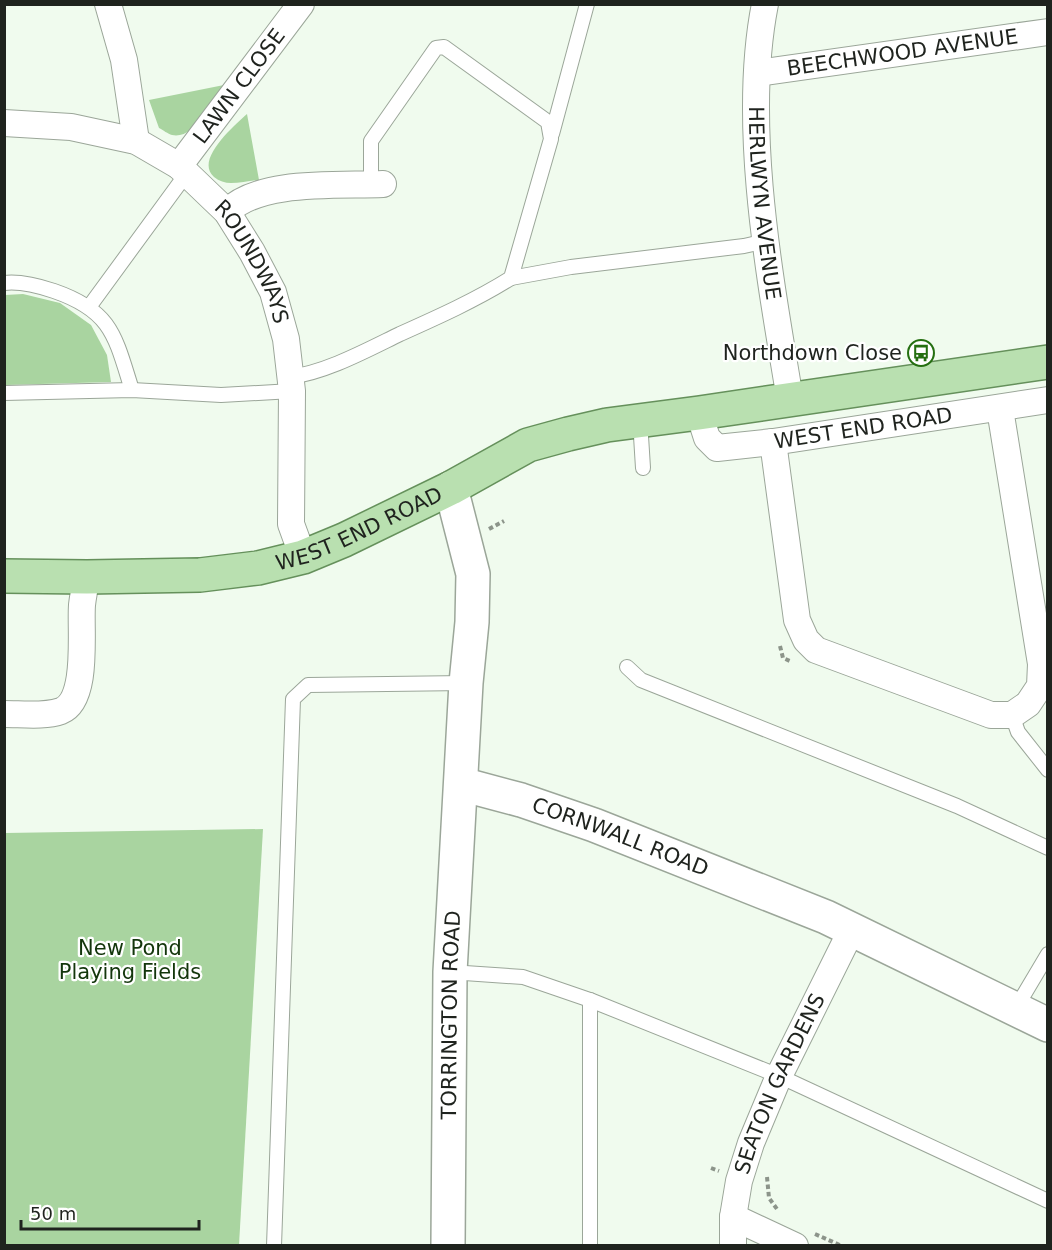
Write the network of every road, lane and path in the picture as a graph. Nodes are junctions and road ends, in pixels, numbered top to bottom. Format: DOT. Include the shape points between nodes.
graph roads {
  1 [pos="108,4"];
  2 [pos="301,4"];
  3 [pos="587,4"];
  4 [pos="765,4"];
  5 [pos="1047,32"];
  6 [pos="757,73"];
  7 [pos="4,123"];
  8 [pos="551,139"];
  9 [pos="136,141"];
  10 [pos="183,170"];
  11 [pos="377,184"];
  12 [pos="227,212"];
  13 [pos="766,241"];
  14 [pos="511,278"];
  15 [pos="4,283"];
  16 [pos="89,307"];
  17 [pos="1047,362"];
  18 [pos="290,384"];
  19 [pos="132,390"];
  20 [pos="4,393"];
  21 [pos="790,399"];
  22 [pos="1047,400"];
  23 [pos="1000,409"];
  24 [pos="699,413"];
  25 [pos="640,420"];
  26 [pos="773,442"];
  27 [pos="643,468"];
  28 [pos="451,488"];
  29 [pos="303,557"];
  30 [pos="4,576"];
  31 [pos="87,577"];
  32 [pos="627,667"];
  33 [pos="466,683"];
  34 [pos="4,714"];
  35 [pos="1012,715"];
  36 [pos="1047,770"];
  37 [pos="460,784"];
  38 [pos="1047,848"];
  39 [pos="852,929"];
  40 [pos="1047,954"];
  41 [pos="450,972"];
  42 [pos="590,1000"];
  43 [pos="1016,1008"];
  44 [pos="1047,1024"];
  45 [pos="779,1076"];
  46 [pos="766,1172"];
  47 [pos="1047,1201"];
  48 [pos="781,1214"];
  49 [pos="733,1217"];
  50 [pos="800,1237"];
  51 [pos="274,1245"];
  52 [pos="448,1245"];
  53 [pos="590,1245"];
  54 [pos="733,1245"];
  55 [pos="842,1245"];
  1 -- 9 [label="street" via="124,60"];
  2 -- 10 [label="street, LAWN CLOSE"];
  3 -- 8 [label="lane"];
  4 -- 6 [label="street, HERLWYN AVENUE"];
  5 -- 6 [label="street, BEECHWOOD AVENUE"];
  6 -- 13 [label="street, HERLWYN AVENUE" via="757,151"];
  7 -- 9 [label="street, ROUNDWAYS" via="71,127"];
  8 -- 11 [label="lane" via="548,122 444,47 436,48 371,141"];
  8 -- 14 [label="lane"];
  9 -- 10 [label="street, ROUNDWAYS"];
  10 -- 12 [label="street, ROUNDWAYS"];
  10 -- 16 [label="lane"];
  11 -- 12 [label="street" via="264,192"];
  12 -- 18 [label="street, ROUNDWAYS" via="273,292 286,339"];
  13 -- 14 [label="lane"];
  13 -- 21 [label="street, HERLWYN AVENUE"];
  14 -- 18 [label="lane" via="485,294"];
  15 -- 16 [label="lane" via="46,288 79,299"];
  16 -- 19 [label="lane" via="101,316 117,342"];
  17 -- 21 [label="main road, WEST END ROAD"];
  18 -- 19 [label="lane" via="221,395"];
  18 -- 29 [label="street, ROUNDWAYS" via="291,524"];
  19 -- 20 [label="lane"];
  21 -- 24 [label="main road, WEST END ROAD"];
  22 -- 23 [label="street, WEST END ROAD"];
  23 -- 26 [label="street, WEST END ROAD"];
  23 -- 35 [label="street" via="1041,664 1040,686 1028,704"];
  24 -- 25 [label="main road, WEST END ROAD"];
  24 -- 26 [label="street, WEST END ROAD" via="707,438 717,448"];
  25 -- 27 [label="lane"];
  25 -- 28 [label="main road, WEST END ROAD" via="528,445"];
  26 -- 35 [label="street" via="797,620 806,640 816,650 991,715"];
  28 -- 29 [label="main road, WEST END ROAD"];
  28 -- 33 [label="street" via="473,574"];
  29 -- 31 [label="main road, WEST END ROAD" via="258,568 200,575"];
  30 -- 31 [label="main road, WEST END ROAD"];
  31 -- 34 [label="street" via="82,604 80,682 73,700 62,710"];
  32 -- 38 [label="lane" via="641,680 957,806"];
  33 -- 37 [label="street"];
  33 -- 51 [label="lane" via="308,685 293,699"];
  35 -- 36 [label="lane" via="1018,732"];
  37 -- 39 [label="street, CORNWALL ROAD" via="594,825"];
  37 -- 41 [label="street, TORRINGTON ROAD"];
  39 -- 43 [label="street, CORNWALL ROAD"];
  39 -- 45 [label="street, SEATON GARDENS"];
  40 -- 43 [label="lane"];
  41 -- 42 [label="lane" via="523,977"];
  41 -- 52 [label="street, TORRINGTON ROAD"];
  42 -- 45 [label="lane"];
  42 -- 53 [label="lane"];
  43 -- 44 [label="street, CORNWALL ROAD"];
  45 -- 47 [label="lane"];
  45 -- 49 [label="street, SEATON GARDENS" via="751,1143"];
  46 -- 48 [label="path" via="769,1198"];
  49 -- 50 [label="street"];
  49 -- 54 [label="street, SEATON GARDENS"];
  50 -- 55 [label="path"];
}
